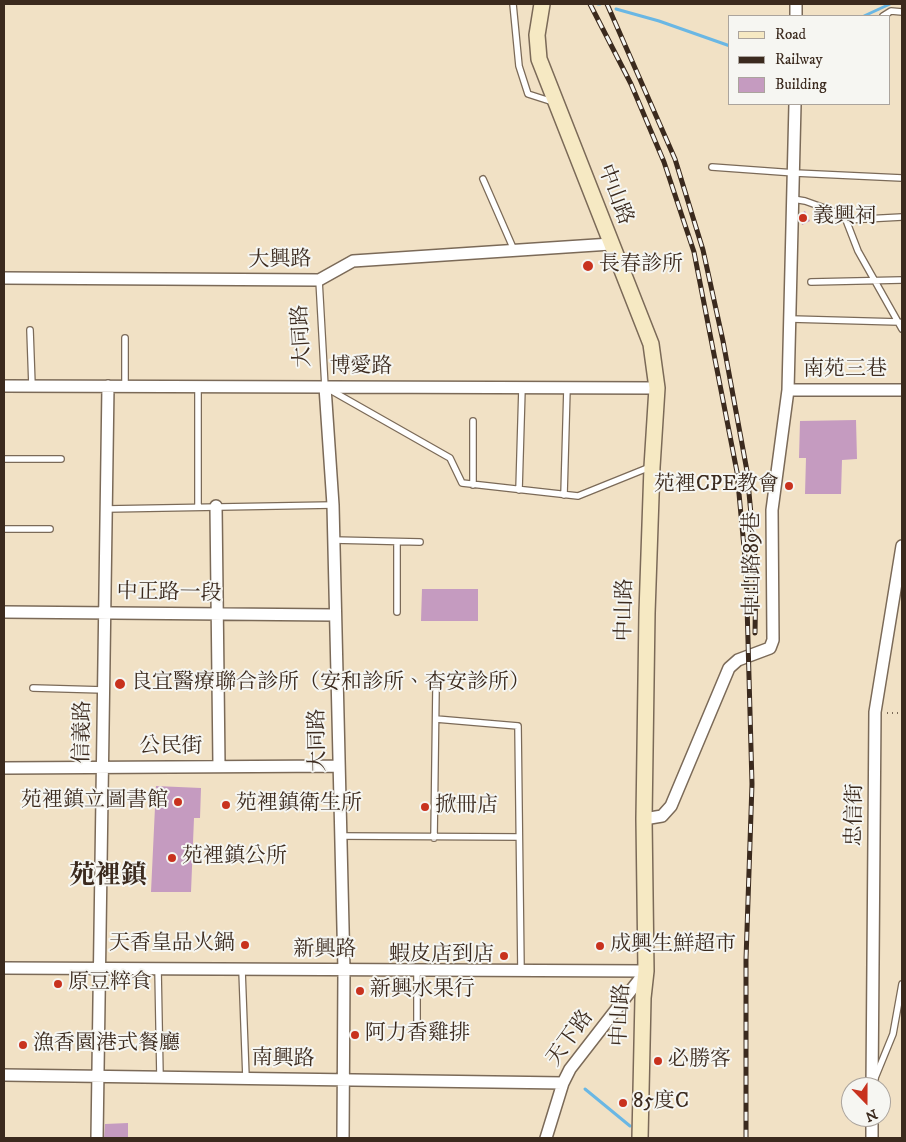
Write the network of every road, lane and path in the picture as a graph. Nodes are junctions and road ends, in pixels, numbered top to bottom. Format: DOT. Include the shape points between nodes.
graph roads {
  1 [pos="513,4"];
  2 [pos="542,4"];
  3 [pos="902,12"];
  4 [pos="885,15"];
  5 [pos="556,102"];
  6 [pos="795,105"];
  7 [pos="712,167"];
  8 [pos="795,174"];
  9 [pos="902,178"];
  10 [pos="483,179"];
  11 [pos="793,199"];
  12 [pos="902,217"];
  13 [pos="846,220"];
  14 [pos="611,244"];
  15 [pos="514,250"];
  16 [pos="4,278"];
  17 [pos="319,280"];
  18 [pos="902,280"];
  19 [pos="877,281"];
  20 [pos="811,282"];
  21 [pos="791,319"];
  22 [pos="899,322"];
  23 [pos="902,329"];
  24 [pos="30,330"];
  25 [pos="125,338"];
  26 [pos="4,386"];
  27 [pos="32,386"];
  28 [pos="108,386"];
  29 [pos="125,386"];
  30 [pos="198,387"];
  31 [pos="325,387"];
  32 [pos="522,388"];
  33 [pos="567,388"];
  34 [pos="657,388"];
  35 [pos="788,390"];
  36 [pos="902,390"];
  37 [pos="473,421"];
  38 [pos="4,459"];
  39 [pos="60,459"];
  40 [pos="652,467"];
  41 [pos="473,484"];
  42 [pos="519,490"];
  43 [pos="564,495"];
  44 [pos="332,505"];
  45 [pos="216,506"];
  46 [pos="198,507"];
  47 [pos="106,509"];
  48 [pos="4,529"];
  49 [pos="50,529"];
  50 [pos="333,540"];
  51 [pos="397,542"];
  52 [pos="420,542"];
  53 [pos="902,546"];
  54 [pos="4,612"];
  55 [pos="104,612"];
  56 [pos="397,612"];
  57 [pos="217,614"];
  58 [pos="334,615"];
  59 [pos="33,688"];
  60 [pos="436,688"];
  61 [pos="104,690"];
  62 [pos="875,712"];
  63 [pos="902,713"];
  64 [pos="436,719"];
  65 [pos="219,766"];
  66 [pos="338,766"];
  67 [pos="102,767"];
  68 [pos="4,768"];
  69 [pos="644,819"];
  70 [pos="340,836"];
  71 [pos="520,837"];
  72 [pos="434,838"];
  73 [pos="4,968"];
  74 [pos="100,969"];
  75 [pos="158,969"];
  76 [pos="242,970"];
  77 [pos="344,970"];
  78 [pos="417,970"];
  79 [pos="521,971"];
  80 [pos="646,971"];
  81 [pos="902,984"];
  82 [pos="895,1022"];
  83 [pos="902,1024"];
  84 [pos="417,1032"];
  85 [pos="4,1075"];
  86 [pos="98,1076"];
  87 [pos="160,1077"];
  88 [pos="872,1077"];
  89 [pos="876,1077"];
  90 [pos="246,1078"];
  91 [pos="344,1080"];
  92 [pos="563,1083"];
  93 [pos="97,1138"];
  94 [pos="343,1138"];
  95 [pos="546,1138"];
  96 [pos="640,1138"];
  1 -- 5 [label="lane" via="519,66 528,94"];
  2 -- 5 [label="street, 中山路" via="537,35 539,59"];
  3 -- 4 [label="lane" via="891,11"];
  5 -- 14 [label="street, 中山路"];
  6 -- 8 [label="street, 中山路89巷"];
  7 -- 8 [label="lane"];
  8 -- 9 [label="lane"];
  8 -- 11 [label="street, 中山路89巷"];
  10 -- 15 [label="lane"];
  11 -- 13 [label="lane" via="805,200"];
  11 -- 21 [label="street, 中山路89巷"];
  12 -- 13 [label="lane"];
  13 -- 19 [label="lane" via="858,251"];
  14 -- 15 [label="street, 大興路"];
  14 -- 34 [label="street, 中山路" via="651,344"];
  15 -- 17 [label="street, 大興路" via="353,261"];
  16 -- 17 [label="street, 大興路"];
  17 -- 31 [label="lane, 大同路"];
  18 -- 19 [label="lane"];
  19 -- 20 [label="lane"];
  19 -- 22 [label="lane"];
  21 -- 22 [label="lane"];
  21 -- 35 [label="street, 中山路89巷"];
  22 -- 23 [label="lane"];
  24 -- 27 [label="lane"];
  25 -- 29 [label="lane"];
  26 -- 27 [label="street, 博愛路"];
  27 -- 28 [label="street, 博愛路"];
  28 -- 29 [label="street, 博愛路"];
  28 -- 47 [label="street, 信義路"];
  29 -- 30 [label="street, 博愛路"];
  30 -- 31 [label="street, 博愛路"];
  30 -- 46 [label="lane"];
  31 -- 32 [label="street, 博愛路"];
  31 -- 41 [label="lane" via="450,458 462,483"];
  31 -- 44 [label="street, 大同路"];
  32 -- 33 [label="street, 博愛路"];
  32 -- 42 [label="lane"];
  33 -- 34 [label="street, 博愛路"];
  33 -- 43 [label="lane"];
  34 -- 40 [label="street, 中山路"];
  35 -- 36 [label="street, 南苑三巷"];
  35 -- 69 [label="street, 中山路89巷" via="772,510 773,640 770,648 738,660 729,668 671,806 662,816"];
  37 -- 41 [label="lane"];
  38 -- 39 [label="lane"];
  40 -- 43 [label="lane" via="578,496"];
  40 -- 69 [label="street, 中山路"];
  41 -- 42 [label="lane"];
  42 -- 43 [label="lane"];
  44 -- 45 [label="lane"];
  44 -- 50 [label="street, 大同路"];
  45 -- 46 [label="lane"];
  45 -- 57 [label="street"];
  46 -- 47 [label="lane"];
  47 -- 55 [label="street, 信義路"];
  48 -- 49 [label="lane"];
  50 -- 51 [label="lane"];
  50 -- 58 [label="street, 大同路"];
  51 -- 52 [label="lane"];
  51 -- 56 [label="lane"];
  53 -- 62 [label="street, 忠信街"];
  54 -- 55 [label="street, 中正路一段"];
  55 -- 57 [label="street, 中正路一段"];
  55 -- 61 [label="street, 信義路"];
  57 -- 58 [label="street, 中正路一段"];
  57 -- 65 [label="street"];
  58 -- 66 [label="street, 大同路"];
  59 -- 61 [label="lane"];
  60 -- 64 [label="lane"];
  61 -- 67 [label="street, 信義路"];
  62 -- 63 [label="path"];
  62 -- 88 [label="street, 忠信街"];
  64 -- 71 [label="lane" via="518,726"];
  64 -- 72 [label="lane"];
  65 -- 66 [label="street, 公民街"];
  65 -- 67 [label="street, 公民街"];
  66 -- 70 [label="street, 大同路"];
  67 -- 68 [label="street, 公民街"];
  67 -- 74 [label="street, 信義路"];
  69 -- 80 [label="street, 中山路"];
  70 -- 72 [label="lane"];
  70 -- 77 [label="street, 大同路"];
  71 -- 72 [label="lane"];
  71 -- 79 [label="lane"];
  73 -- 74 [label="street, 新興路"];
  74 -- 75 [label="street, 新興路"];
  74 -- 86 [label="street, 信義路"];
  75 -- 76 [label="street, 新興路"];
  75 -- 87 [label="lane"];
  76 -- 77 [label="street, 新興路"];
  76 -- 90 [label="lane"];
  77 -- 78 [label="street, 新興路"];
  77 -- 91 [label="street, 大同路"];
  78 -- 79 [label="street, 新興路"];
  78 -- 84 [label="lane"];
  79 -- 80 [label="street, 新興路"];
  80 -- 92 [label="street, 天下路" via="570,1069"];
  80 -- 96 [label="street, 中山路"];
  81 -- 82 [label="lane"];
  82 -- 83 [label="lane"];
  82 -- 89 [label="lane"];
  85 -- 86 [label="street, 南興路"];
  86 -- 87 [label="street, 南興路"];
  86 -- 93 [label="street, 信義路"];
  87 -- 90 [label="street, 南興路"];
  90 -- 91 [label="street, 南興路"];
  91 -- 92 [label="street, 南興路"];
  91 -- 94 [label="street, 大同路"];
  92 -- 95 [label="street, 天下路"];
}
